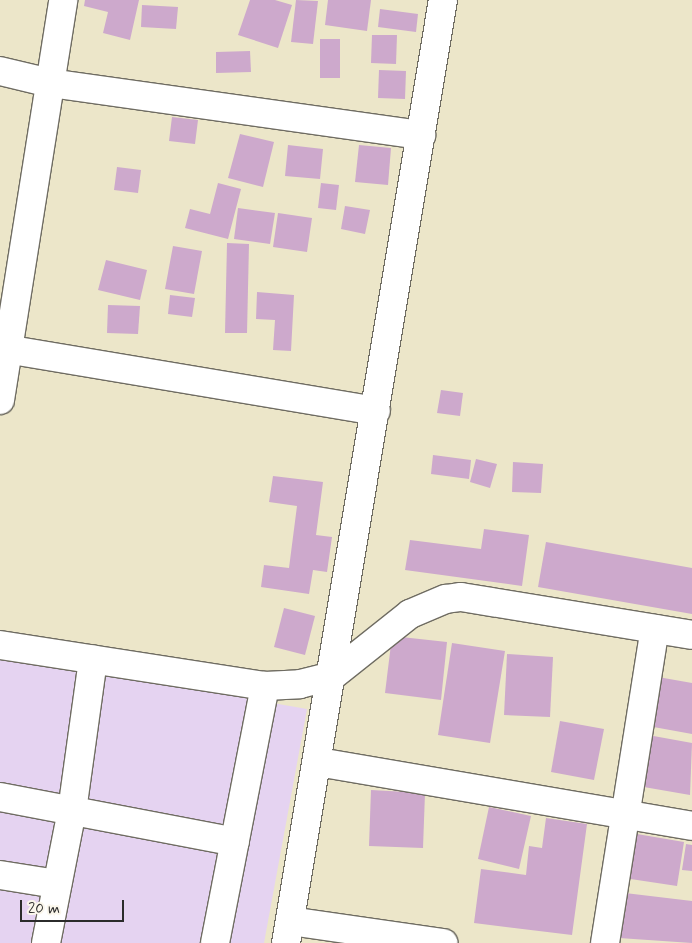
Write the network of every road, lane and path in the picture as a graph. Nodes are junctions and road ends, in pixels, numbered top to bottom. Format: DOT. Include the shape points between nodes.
graph roads {
  1 [pos="63,0"];
  2 [pos="443,0"];
  3 [pos="0,71"];
  4 [pos="50,82"];
  5 [pos="421,135"];
  6 [pos="4,349"];
  7 [pos="0,400"];
  8 [pos="376,411"];
  9 [pos="655,630"];
  10 [pos="692,635"];
  11 [pos="0,645"];
  12 [pos="93,659"];
  13 [pos="332,676"];
  14 [pos="265,686"];
  15 [pos="318,762"];
  16 [pos="0,797"];
  17 [pos="72,811"];
  18 [pos="625,814"];
  19 [pos="692,826"];
  20 [pos="235,842"];
  21 [pos="0,875"];
  22 [pos="58,884"];
  23 [pos="288,932"];
  24 [pos="46,943"];
  25 [pos="215,943"];
  26 [pos="444,943"];
  27 [pos="605,943"];
  1 -- 4 [label="street"];
  2 -- 5 [label="street"];
  3 -- 4 [label="street"];
  4 -- 5 [label="street"];
  4 -- 6 [label="street"];
  5 -- 8 [label="street"];
  6 -- 7 [label="street"];
  6 -- 8 [label="street"];
  8 -- 13 [label="street"];
  9 -- 10 [label="street"];
  9 -- 13 [label="street" via="461,597 410,614"];
  9 -- 18 [label="street"];
  11 -- 12 [label="street"];
  12 -- 14 [label="street"];
  12 -- 17 [label="street"];
  13 -- 14 [label="street" via="300,684"];
  13 -- 15 [label="street"];
  14 -- 20 [label="street"];
  15 -- 18 [label="street"];
  15 -- 23 [label="street"];
  16 -- 17 [label="street"];
  17 -- 20 [label="street"];
  17 -- 22 [label="street"];
  18 -- 19 [label="street"];
  18 -- 27 [label="street"];
  20 -- 25 [label="street"];
  21 -- 22 [label="street"];
  22 -- 24 [label="street"];
  23 -- 26 [label="street"];
}
